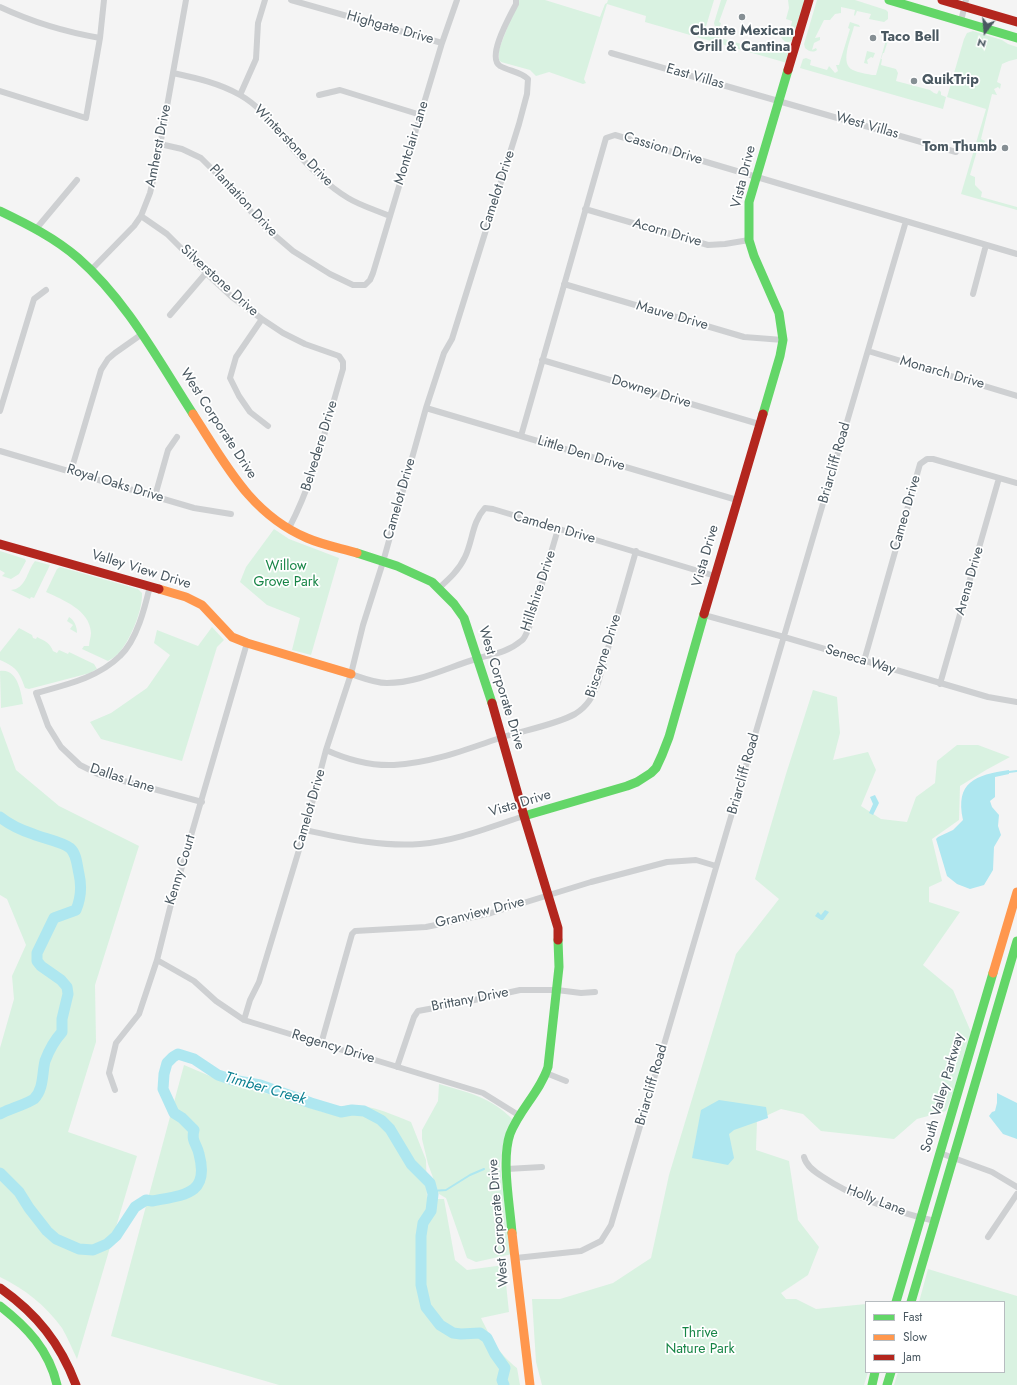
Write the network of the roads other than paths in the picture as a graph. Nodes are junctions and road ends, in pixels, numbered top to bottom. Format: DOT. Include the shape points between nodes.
graph roads {
  1 [pos="104,0"];
  2 [pos="186,0"];
  3 [pos="265,0"];
  4 [pos="291,0"];
  5 [pos="457,0"];
  6 [pos="516,0"];
  7 [pos="809,0"];
  8 [pos="889,0"];
  9 [pos="942,0"];
  10 [pos="965,3"];
  11 [pos="0,7"];
  12 [pos="961,21"];
  13 [pos="1017,22"];
  14 [pos="100,38"];
  15 [pos="1017,38"];
  16 [pos="442,43"];
  17 [pos="611,53"];
  18 [pos="173,73"];
  19 [pos="0,91"];
  20 [pos="240,95"];
  21 [pos="319,95"];
  22 [pos="779,101"];
  23 [pos="421,115"];
  24 [pos="160,144"];
  25 [pos="956,152"];
  26 [pos="756,177"];
  27 [pos="77,180"];
  28 [pos="585,209"];
  29 [pos="0,211"];
  30 [pos="141,216"];
  31 [pos="390,216"];
  32 [pos="906,221"];
  33 [pos="36,229"];
  34 [pos="749,240"];
  35 [pos="986,245"];
  36 [pos="1017,254"];
  37 [pos="90,271"];
  38 [pos="206,273"];
  39 [pos="564,284"];
  40 [pos="365,285"];
  41 [pos="46,290"];
  42 [pos="973,294"];
  43 [pos="170,314"];
  44 [pos="262,319"];
  45 [pos="142,334"];
  46 [pos="783,340"];
  47 [pos="868,351"];
  48 [pos="542,360"];
  49 [pos="343,362"];
  50 [pos="1017,396"];
  51 [pos="426,408"];
  52 [pos="0,411"];
  53 [pos="759,424"];
  54 [pos="268,426"];
  55 [pos="521,436"];
  56 [pos="177,437"];
  57 [pos="0,451"];
  58 [pos="71,471"];
  59 [pos="999,478"];
  60 [pos="1017,483"];
  61 [pos="155,496"];
  62 [pos="737,500"];
  63 [pos="231,514"];
  64 [pos="289,528"];
  65 [pos="558,529"];
  66 [pos="0,544"];
  67 [pos="636,551"];
  68 [pos="382,562"];
  69 [pos="715,576"];
  70 [pos="150,586"];
  71 [pos="439,588"];
  72 [pos="704,615"];
  73 [pos="784,637"];
  74 [pos="247,643"];
  75 [pos="478,658"];
  76 [pos="864,661"];
  77 [pos="352,674"];
  78 [pos="940,684"];
  79 [pos="1017,702"];
  80 [pos="502,737"];
  81 [pos="326,750"];
  82 [pos="202,802"];
  83 [pos="524,816"];
  84 [pos="305,830"];
  85 [pos="716,866"];
  86 [pos="1017,892"];
  87 [pos="549,895"];
  88 [pos="1017,941"];
  89 [pos="157,960"];
  90 [pos="557,990"];
  91 [pos="595,992"];
  92 [pos="244,1020"];
  93 [pos="321,1044"];
  94 [pos="398,1067"];
  95 [pos="546,1073"];
  96 [pos="566,1081"];
  97 [pos="115,1090"];
  98 [pos="520,1116"];
  99 [pos="940,1152"];
  100 [pos="804,1157"];
  101 [pos="953,1157"];
  102 [pos="542,1167"];
  103 [pos="506,1169"];
  104 [pos="1017,1187"];
  105 [pos="1017,1194"];
  106 [pos="921,1218"];
  107 [pos="935,1221"];
  108 [pos="988,1237"];
  109 [pos="516,1258"];
  110 [pos="0,1288"];
  111 [pos="896,1301"];
  112 [pos="911,1301"];
  113 [pos="0,1306"];
  114 [pos="875,1373"];
  115 [pos="891,1373"];
  116 [pos="57,1385"];
  117 [pos="76,1385"];
  118 [pos="530,1385"];
  119 [pos="872,1385"];
  120 [pos="887,1385"];
  1 -- 14 [label="street"];
  2 -- 18 [label="street, Amherst Drive"];
  3 -- 20 [label="street" via="258,23 256,59"];
  4 -- 16 [label="street, Highgate Drive"];
  5 -- 16 [label="street, Montclair Lane"];
  6 -- 51 [label="street, Camelot Drive" via="495,57 502,67 528,79 527,94 452,339 444,353"];
  7 -- 22 [label="street, Vista Drive"];
  8 -- 12 [label="street"];
  9 -- 10 [label="street"];
  10 -- 12 [label="street"];
  10 -- 13 [label="street"];
  11 -- 14 [label="street" via="64,31"];
  12 -- 15 [label="street"];
  14 -- 19 [label="street" via="86,118"];
  16 -- 23 [label="street, Montclair Lane"];
  17 -- 22 [label="street, East Villas"];
  18 -- 20 [label="street, Winterstone Drive" via="216,83"];
  18 -- 24 [label="street, Amherst Drive"];
  20 -- 31 [label="street, Winterstone Drive" via="262,112 323,180 347,198"];
  21 -- 23 [label="street" via="340,90"];
  22 -- 25 [label="street, West Villas"];
  22 -- 26 [label="street, Vista Drive"];
  23 -- 31 [label="street, Montclair Lane"];
  24 -- 30 [label="street, Amherst Drive" via="153,183"];
  24 -- 40 [label="street, Plantation Drive" via="182,149 202,158 265,227 293,252 353,285"];
  26 -- 28 [label="street, Cassion Drive" via="614,135 606,138"];
  26 -- 32 [label="street, Cassion Drive"];
  26 -- 34 [label="street, Vista Drive" via="749,202"];
  27 -- 33 [label="street"];
  28 -- 34 [label="street, Acorn Drive" via="708,245"];
  28 -- 39 [label="street, Cassion Drive"];
  29 -- 33 [label="street, West Corporate Drive"];
  30 -- 37 [label="street, Amherst Drive"];
  30 -- 38 [label="street, Silverstone Drive" via="167,234"];
  31 -- 40 [label="street, Montclair Lane" via="373,273"];
  32 -- 35 [label="street, Cassion Drive"];
  32 -- 47 [label="street, Briarcliff Road"];
  33 -- 37 [label="street, West Corporate Drive" via="68,250"];
  34 -- 46 [label="street, Vista Drive" via="779,313"];
  35 -- 36 [label="street, Cassion Drive"];
  35 -- 42 [label="street"];
  37 -- 45 [label="street, West Corporate Drive" via="115,298"];
  38 -- 43 [label="street"];
  38 -- 44 [label="street, Silverstone Drive" via="232,297"];
  39 -- 46 [label="street, Mauve Drive" via="744,337"];
  39 -- 48 [label="street, Cassion Drive"];
  41 -- 52 [label="street" via="34,299"];
  44 -- 49 [label="street, Silverstone Drive" via="300,341 339,356"];
  44 -- 54 [label="street" via="236,357 230,378 250,412"];
  45 -- 58 [label="street" via="108,359 101,370"];
  45 -- 64 [label="street, West Corporate Drive" via="240,486 272,517"];
  46 -- 53 [label="street, Vista Drive"];
  47 -- 50 [label="street, Monarch Drive"];
  47 -- 73 [label="street, Briarcliff Road"];
  48 -- 53 [label="street, Downey Drive"];
  48 -- 55 [label="street, Cassion Drive"];
  49 -- 64 [label="street, Belvedere Drive" via="316,462 304,498"];
  51 -- 55 [label="street, Little Den Drive"];
  51 -- 68 [label="street, Camelot Drive"];
  53 -- 62 [label="street, Vista Drive"];
  55 -- 62 [label="street, Little Den Drive"];
  56 -- 61 [label="street" via="168,450"];
  57 -- 58 [label="street, Royal Oaks Drive"];
  58 -- 61 [label="street, Royal Oaks Drive"];
  59 -- 60 [label="street, Cameo Drive"];
  59 -- 76 [label="street, Cameo Drive" via="933,459 927,459 920,464"];
  59 -- 78 [label="street, Arena Drive"];
  61 -- 63 [label="street, Royal Oaks Drive" via="194,508"];
  62 -- 69 [label="street, Vista Drive"];
  64 -- 68 [label="street, West Corporate Drive" via="307,538"];
  65 -- 67 [label="street, Camden Drive"];
  65 -- 71 [label="street, Camden Drive" via="485,508 478,516 462,564"];
  65 -- 75 [label="street, Hillshire Drive" via="529,628 522,641 506,651"];
  66 -- 70 [label="street, Valley View Drive"];
  67 -- 69 [label="street, Camden Drive"];
  67 -- 80 [label="street, Biscayne Drive" via="591,700 565,719"];
  68 -- 71 [label="street, West Corporate Drive" via="416,574"];
  68 -- 77 [label="street, Camelot Drive" via="363,625"];
  69 -- 72 [label="street, Vista Drive"];
  70 -- 74 [label="street, Valley View Drive" via="186,597 202,605 232,637"];
  70 -- 82 [label="street, Dallas Lane" via="140,620 131,641 121,655 98,673 36,693 48,726 61,747 80,765 98,774"];
  71 -- 75 [label="street, West Corporate Drive" via="464,618"];
  72 -- 73 [label="street, Seneca Way"];
  72 -- 83 [label="street, Vista Drive" via="669,737 656,769 642,781"];
  73 -- 76 [label="street, Seneca Way"];
  73 -- 85 [label="street, Briarcliff Road"];
  74 -- 77 [label="street, Valley View Drive"];
  74 -- 82 [label="street, Kenny Court"];
  75 -- 77 [label="street, Hillshire Drive" via="438,673 401,682 378,682"];
  75 -- 80 [label="street, West Corporate Drive"];
  76 -- 78 [label="street, Seneca Way"];
  77 -- 81 [label="street, Camelot Drive"];
  78 -- 79 [label="street, Seneca Way"];
  80 -- 81 [label="street, Biscayne Drive" via="434,760 408,764 360,762"];
  80 -- 83 [label="street, West Corporate Drive"];
  81 -- 84 [label="street, Camelot Drive"];
  82 -- 89 [label="street, Kenny Court"];
  83 -- 84 [label="street, Vista Drive" via="479,832 421,844 364,842"];
  83 -- 87 [label="street, West Corporate Drive"];
  84 -- 92 [label="street, Camelot Drive" via="259,982"];
  85 -- 87 [label="street, Granview Drive" via="696,860 667,862"];
  85 -- 109 [label="street, Briarcliff Road" via="611,1225 601,1241 581,1251"];
  86 -- 99 [label="street, South Valley Parkway"];
  87 -- 90 [label="street, West Corporate Drive" via="558,928"];
  87 -- 93 [label="street, Granview Drive" via="491,913 447,923 355,931 352,934"];
  88 -- 101 [label="street, South Valley Parkway"];
  89 -- 92 [label="street, Regency Drive" via="194,981 216,1002"];
  89 -- 97 [label="street, Kenny Court" via="139,1014 116,1043 110,1073"];
  90 -- 91 [label="street"];
  90 -- 94 [label="street, Brittany Drive" via="520,990 418,1011"];
  90 -- 95 [label="street, West Corporate Drive"];
  92 -- 93 [label="street, Regency Drive"];
  93 -- 94 [label="street, Regency Drive"];
  94 -- 98 [label="street, Regency Drive" via="483,1093"];
  95 -- 96 [label="street"];
  95 -- 98 [label="street, West Corporate Drive" via="539,1089"];
  98 -- 103 [label="street, West Corporate Drive" via="508,1141"];
  99 -- 101 [label="street"];
  99 -- 106 [label="street, South Valley Parkway"];
  100 -- 106 [label="street, Holly Lane" via="805,1162 814,1171 842,1189 876,1204"];
  101 -- 104 [label="street" via="992,1172"];
  101 -- 107 [label="street, South Valley Parkway"];
  102 -- 103 [label="street"];
  103 -- 109 [label="street, West Corporate Drive"];
  105 -- 108 [label="street"];
  106 -- 107 [label="street, Holly Lane"];
  106 -- 111 [label="street, South Valley Parkway"];
  107 -- 112 [label="street, South Valley Parkway"];
  109 -- 118 [label="street, West Corporate Drive"];
  110 -- 117 [label="street" via="34,1315 46,1330 67,1362"];
  113 -- 116 [label="street" via="27,1329 44,1353"];
  114 -- 119 [label="street"];
  115 -- 120 [label="street"];
}
